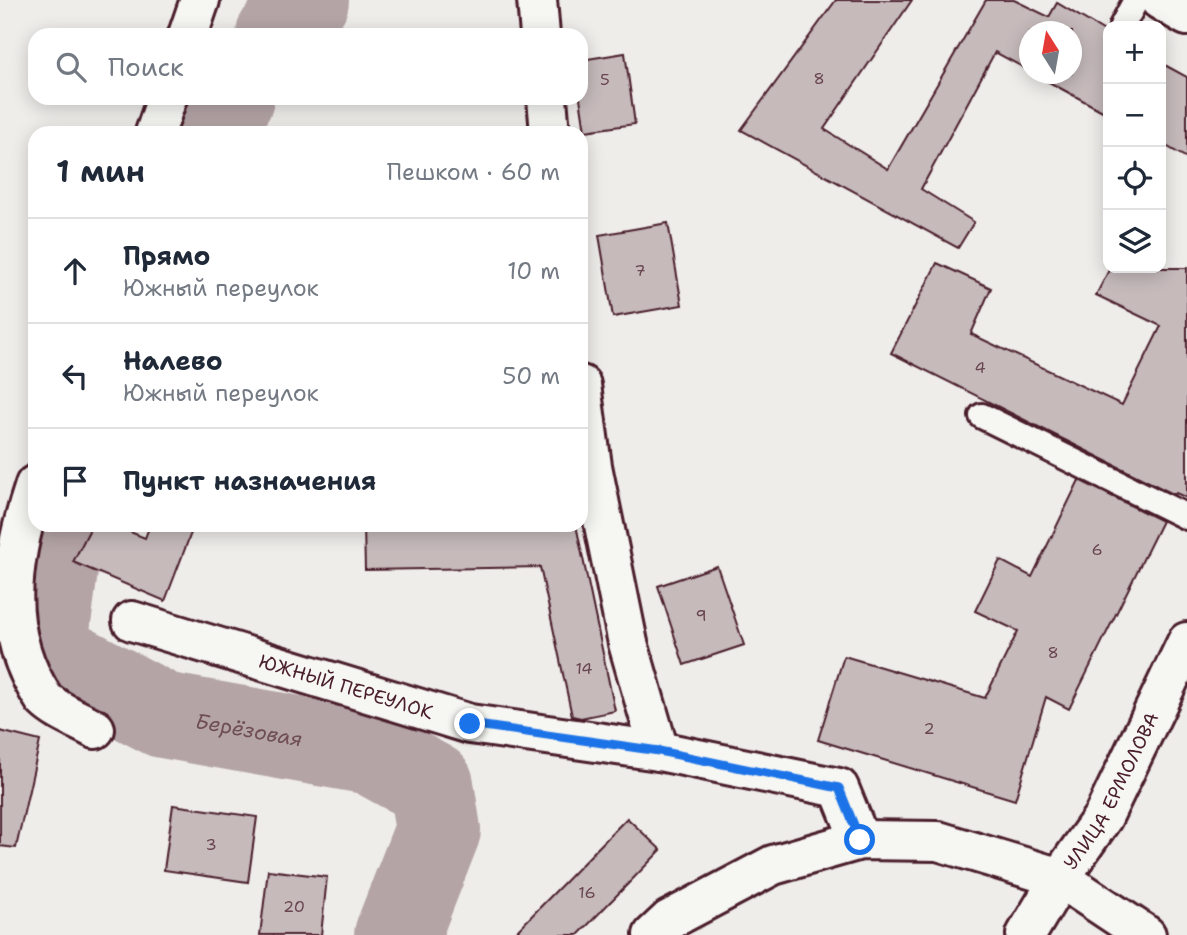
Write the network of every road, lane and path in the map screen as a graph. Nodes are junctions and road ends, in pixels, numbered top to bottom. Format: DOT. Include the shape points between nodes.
graph roads {
  1 [pos="200,0"];
  2 [pos="537,0"];
  3 [pos="1136,0"];
  4 [pos="1160,0"];
  5 [pos="1187,16"];
  6 [pos="1125,21"];
  7 [pos="190,28"];
  8 [pos="539,28"];
  9 [pos="165,105"];
  10 [pos="548,105"];
  11 [pos="157,126"];
  12 [pos="550,126"];
  13 [pos="982,416"];
  14 [pos="588,437"];
  15 [pos="28,506"];
  16 [pos="1187,517"];
  17 [pos="132,621"];
  18 [pos="1187,642"];
  19 [pos="95,729"];
  20 [pos="659,751"];
  21 [pos="860,840"];
  22 [pos="1060,878"];
  23 [pos="653,935"];
  24 [pos="1026,935"];
  25 [pos="1146,935"];
  1 -- 7 [label="street"];
  2 -- 8 [label="street"];
  3 -- 6 [label="lane"];
  4 -- 5 [label="street"];
  9 -- 11 [label="street"];
  10 -- 12 [label="street"];
  13 -- 16 [label="lane"];
  14 -- 20 [label="street" via="628,643"];
  15 -- 19 [label="street" via="6,572 2,623 15,666 45,701"];
  17 -- 20 [label="street, ЮЖНЫЙ ПЕРЕУЛОК" via="470,724"];
  18 -- 22 [label="street, УЛИЦА ЕРМОЛОВА" via="1103,817"];
  20 -- 21 [label="street, ЮЖНЫЙ ПЕРЕУЛОК" via="839,788"];
  21 -- 22 [label="street" via="938,841"];
  21 -- 23 [label="street" via="773,865 669,920"];
  22 -- 24 [label="street, УЛИЦА ЕРМОЛОВА"];
  22 -- 25 [label="street"];
}
